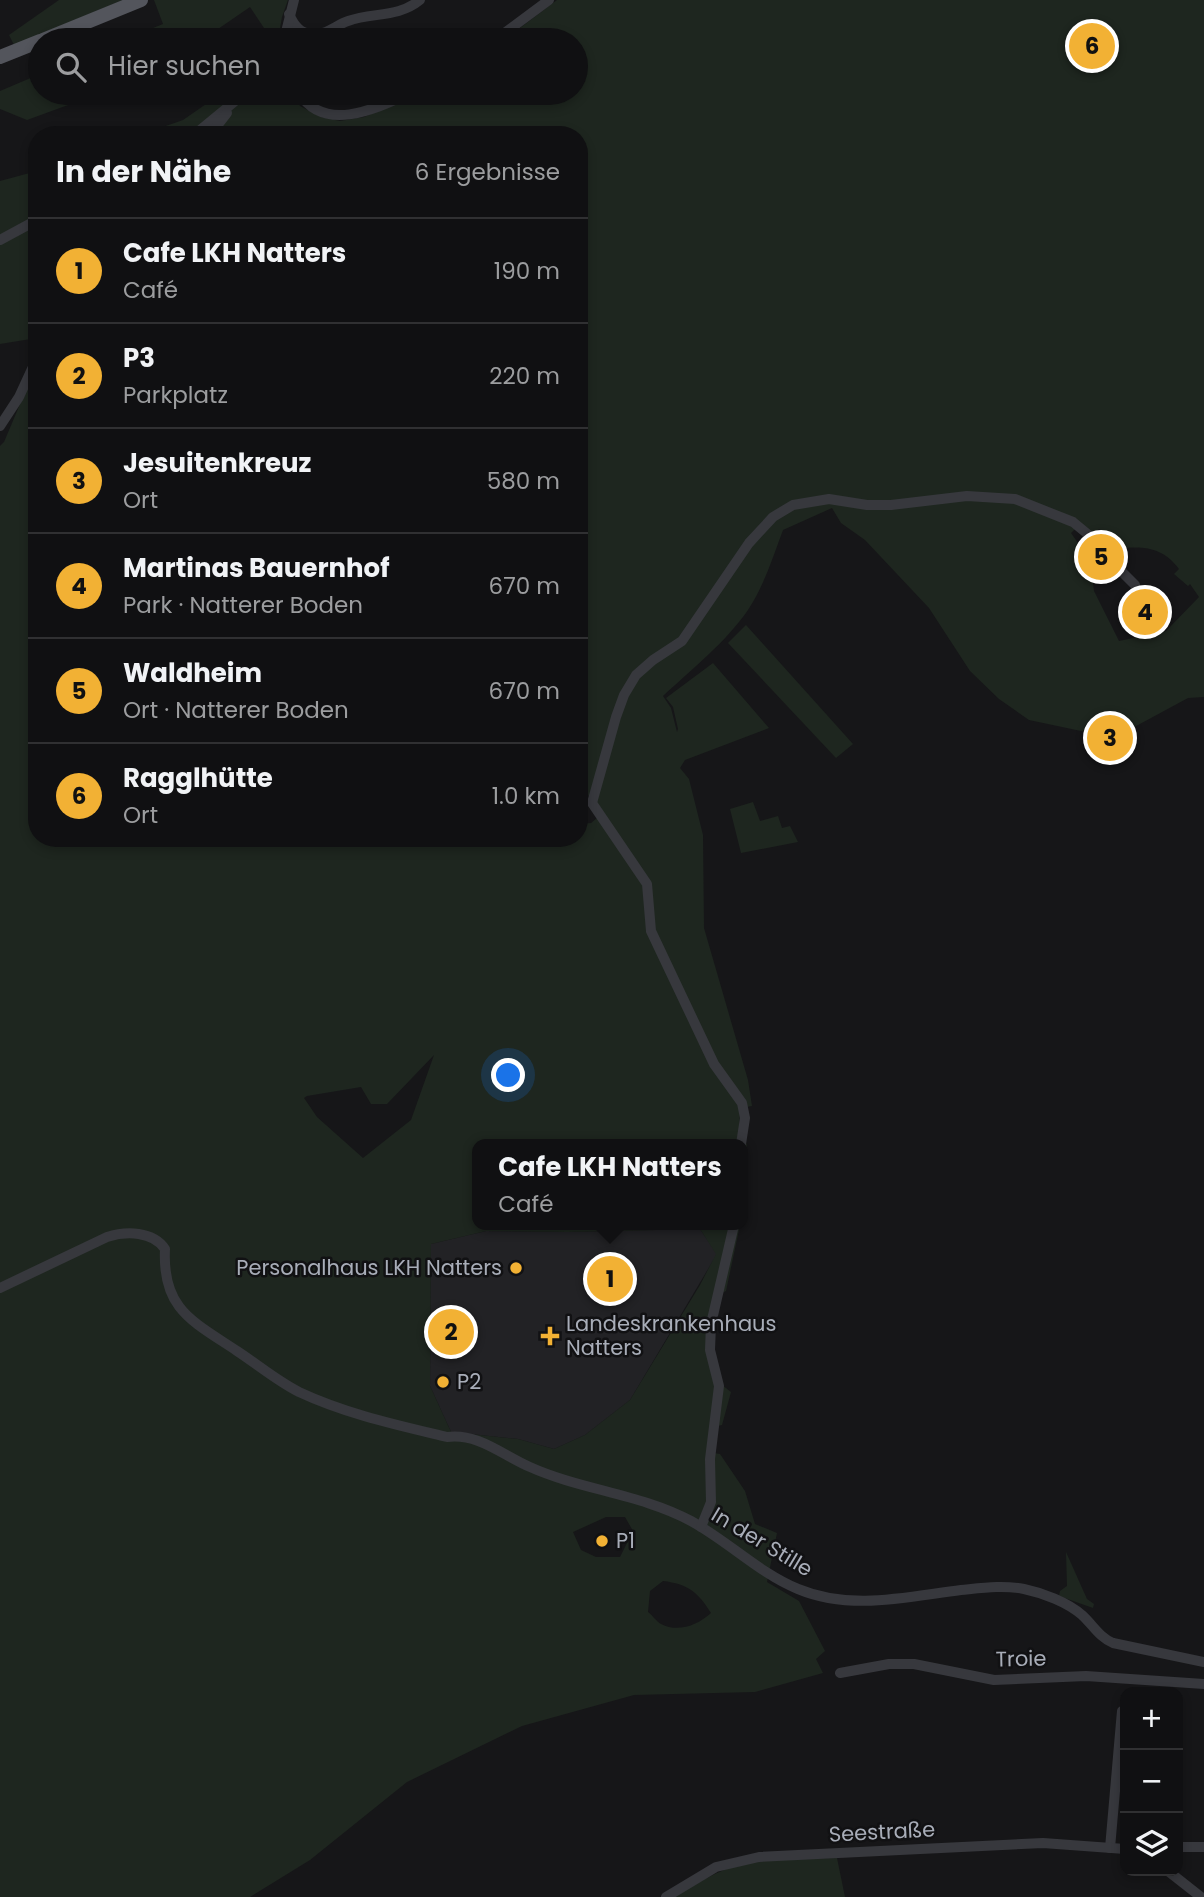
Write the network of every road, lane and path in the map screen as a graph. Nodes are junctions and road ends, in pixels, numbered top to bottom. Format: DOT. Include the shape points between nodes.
graph roads {
  1 [pos="141,0"];
  2 [pos="294,0"];
  3 [pos="420,0"];
  4 [pos="549,0"];
  5 [pos="289,15"];
  6 [pos="73,28"];
  7 [pos="286,28"];
  8 [pos="299,28"];
  9 [pos="333,28"];
  10 [pos="511,28"];
  11 [pos="28,46"];
  12 [pos="0,57"];
  13 [pos="231,105"];
  14 [pos="231,105"];
  15 [pos="310,105"];
  16 [pos="380,105"];
  17 [pos="205,126"];
  18 [pos="218,126"];
  19 [pos="28,225"];
  20 [pos="0,240"];
  21 [pos="28,378"];
  22 [pos="0,426"];
  23 [pos="1135,585"];
  24 [pos="742,1139"];
  25 [pos="733,1230"];
  26 [pos="0,1288"];
  27 [pos="701,1527"];
  28 [pos="1204,1662"];
  29 [pos="841,1672"];
  30 [pos="1204,1684"];
  31 [pos="1120,1734"];
  32 [pos="1183,1847"];
  33 [pos="1204,1847"];
  34 [pos="1110,1848"];
  35 [pos="1120,1849"];
  36 [pos="1174,1876"];
  37 [pos="666,1897"];
  38 [pos="1201,1897"];
  1 -- 6 [label="main road"];
  2 -- 5 [label="street"];
  3 -- 9 [label="street" via="398,12"];
  4 -- 10 [label="street"];
  5 -- 7 [label="street"];
  5 -- 8 [label="street"];
  11 -- 12 [label="main road"];
  13 -- 17 [label="street"];
  14 -- 18 [label="street"];
  15 -- 16 [label="street" via="342,115"];
  19 -- 20 [label="street"];
  21 -- 22 [label="street"];
  23 -- 24 [label="street" via="1119,569 1119,560 1073,522 1014,499 967,496 891,505 828,499 793,505 773,517 749,543 682,641 636,675 616,717 592,803 647,884 651,931 714,1064 742,1103"];
  25 -- 27 [label="street" via="711,1324 710,1350 719,1386 710,1459 711,1502"];
  26 -- 27 [label="street, In der Stille" via="117,1233 141,1234 165,1249 167,1285 191,1321 297,1391 353,1414 492,1446 542,1472 664,1509"];
  27 -- 28 [label="street, In der Stille" via="789,1585 831,1598 882,1601 999,1587 1028,1590 1079,1613 1113,1643"];
  29 -- 30 [label="street, Troie" via="914,1664 995,1680 1086,1676"];
  31 -- 34 [label="street"];
  32 -- 33 [label="street"];
  34 -- 35 [label="street, Seestraße"];
  34 -- 37 [label="street, Seestraße" via="1043,1843 759,1857 716,1867"];
  36 -- 38 [label="street"];
}
